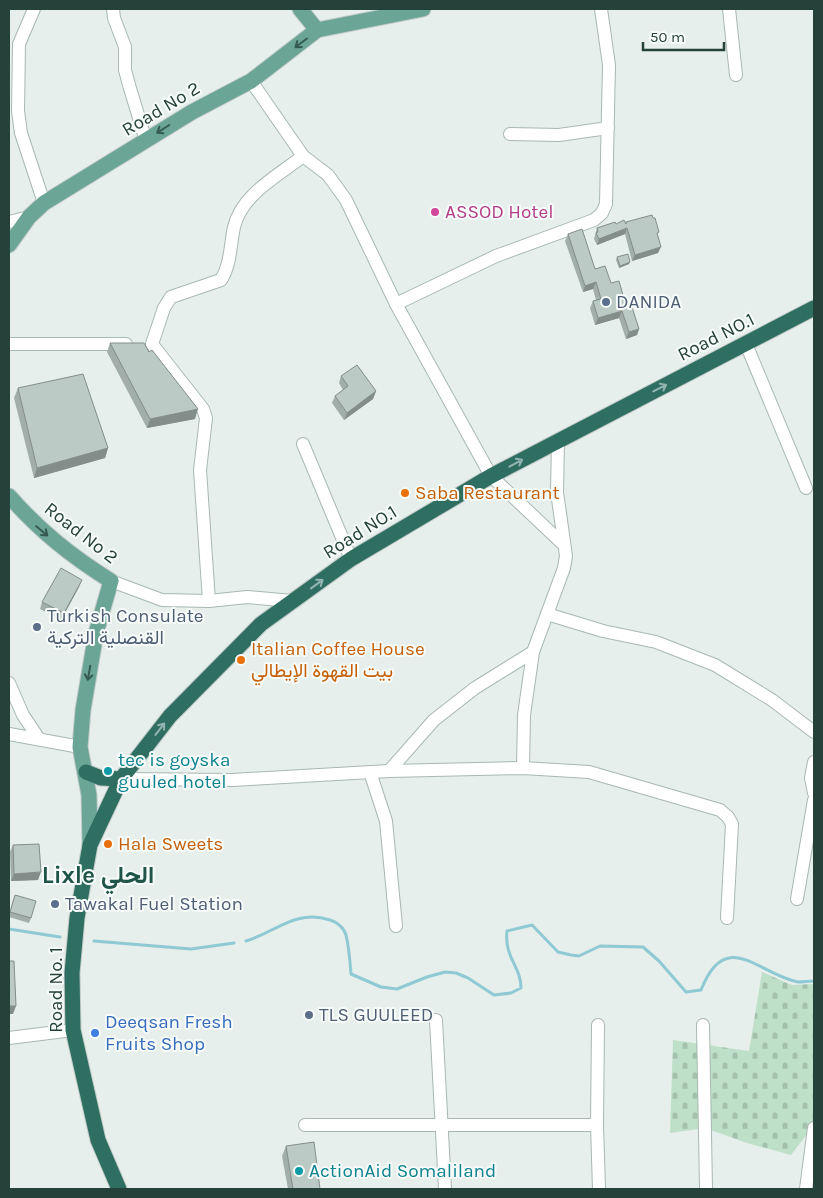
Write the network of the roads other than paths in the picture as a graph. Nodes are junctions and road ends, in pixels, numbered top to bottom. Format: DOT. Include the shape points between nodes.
graph roads {
  1 [pos="34,9"];
  2 [pos="113,9"];
  3 [pos="300,9"];
  4 [pos="423,9"];
  5 [pos="601,9"];
  6 [pos="729,9"];
  7 [pos="317,30"];
  8 [pos="736,75"];
  9 [pos="251,81"];
  10 [pos="608,128"];
  11 [pos="510,134"];
  12 [pos="146,141"];
  13 [pos="303,156"];
  14 [pos="44,203"];
  15 [pos="29,217"];
  16 [pos="9,222"];
  17 [pos="9,245"];
  18 [pos="396,304"];
  19 [pos="814,308"];
  20 [pos="9,344"];
  21 [pos="152,344"];
  22 [pos="746,344"];
  23 [pos="558,440"];
  24 [pos="303,444"];
  25 [pos="491,476"];
  26 [pos="806,488"];
  27 [pos="9,496"];
  28 [pos="564,545"];
  29 [pos="351,559"];
  30 [pos="111,582"];
  31 [pos="209,601"];
  32 [pos="293,601"];
  33 [pos="547,614"];
  34 [pos="533,652"];
  35 [pos="9,683"];
  36 [pos="814,732"];
  37 [pos="9,734"];
  38 [pos="39,739"];
  39 [pos="80,747"];
  40 [pos="814,762"];
  41 [pos="523,768"];
  42 [pos="389,771"];
  43 [pos="86,772"];
  44 [pos="370,772"];
  45 [pos="121,779"];
  46 [pos="814,793"];
  47 [pos="814,800"];
  48 [pos="90,845"];
  49 [pos="797,899"];
  50 [pos="728,918"];
  51 [pos="396,926"];
  52 [pos="436,1020"];
  53 [pos="598,1024"];
  54 [pos="703,1025"];
  55 [pos="73,1030"];
  56 [pos="9,1038"];
  57 [pos="442,1124"];
  58 [pos="305,1125"];
  59 [pos="597,1125"];
  60 [pos="814,1128"];
  61 [pos="119,1189"];
  62 [pos="445,1189"];
  63 [pos="599,1189"];
  64 [pos="706,1189"];
  65 [pos="806,1189"];
  1 -- 14 [label="street" via="19,44 18,111 21,133"];
  2 -- 12 [label="street" via="125,47 128,85"];
  3 -- 7 [label="main road"];
  4 -- 7 [label="main road"];
  5 -- 10 [label="street" via="609,65"];
  6 -- 8 [label="street"];
  7 -- 9 [label="main road, Road No 2, one-way"];
  9 -- 12 [label="main road, Road No 2, one-way"];
  9 -- 13 [label="street"];
  10 -- 11 [label="street" via="559,135"];
  10 -- 18 [label="street" via="606,204 594,220 496,256"];
  12 -- 14 [label="main road, Road No 2"];
  13 -- 18 [label="street" via="328,175 346,200"];
  13 -- 21 [label="street" via="248,198 235,226 229,264 221,280 171,297"];
  14 -- 15 [label="main road, Road No 2"];
  15 -- 16 [label="street"];
  15 -- 17 [label="main road, Road No 2"];
  18 -- 25 [label="street"];
  19 -- 22 [label="highway, Road NO.1"];
  20 -- 21 [label="street"];
  21 -- 31 [label="street" via="206,418 200,470"];
  23 -- 22 [label="highway, Road NO.1, one-way"];
  22 -- 26 [label="street"];
  25 -- 23 [label="highway, Road NO.1, one-way"];
  23 -- 28 [label="street" via="557,492"];
  24 -- 29 [label="street"];
  25 -- 28 [label="street"];
  25 -- 29 [label="highway, Road NO.1"];
  27 -- 30 [label="main road, Road No 2, one-way" via="34,524"];
  28 -- 33 [label="street" via="564,568"];
  32 -- 29 [label="highway, Road NO.1, one-way"];
  30 -- 31 [label="street" via="162,600"];
  30 -- 39 [label="main road, Road No 2, one-way" via="96,633"];
  31 -- 32 [label="street" via="247,597"];
  45 -- 32 [label="highway, Road NO.1, one-way" via="170,716 261,624"];
  33 -- 34 [label="street"];
  33 -- 36 [label="street" via="603,631 656,642 715,664 772,700"];
  34 -- 41 [label="street" via="524,714"];
  34 -- 42 [label="street" via="474,688 434,720"];
  35 -- 38 [label="street" via="23,715"];
  37 -- 38 [label="street"];
  38 -- 39 [label="street"];
  39 -- 43 [label="main road, Road No 2"];
  40 -- 46 [label="street"];
  41 -- 42 [label="street"];
  41 -- 50 [label="street" via="589,772 724,814 732,824"];
  42 -- 44 [label="street"];
  43 -- 45 [label="highway" via="101,778"];
  43 -- 48 [label="main road, Road No 2"];
  44 -- 45 [label="street" via="232,780"];
  44 -- 51 [label="street" via="386,821"];
  45 -- 48 [label="highway, Road NO.1"];
  47 -- 49 [label="street"];
  48 -- 55 [label="highway, Road No. 1" via="77,918 72,973"];
  52 -- 57 [label="street"];
  53 -- 59 [label="street"];
  54 -- 64 [label="street"];
  55 -- 56 [label="street"];
  55 -- 61 [label="highway, Road No. 1" via="98,1140"];
  57 -- 58 [label="street"];
  57 -- 59 [label="street"];
  57 -- 62 [label="street"];
  59 -- 63 [label="street"];
  60 -- 65 [label="street"];
}
